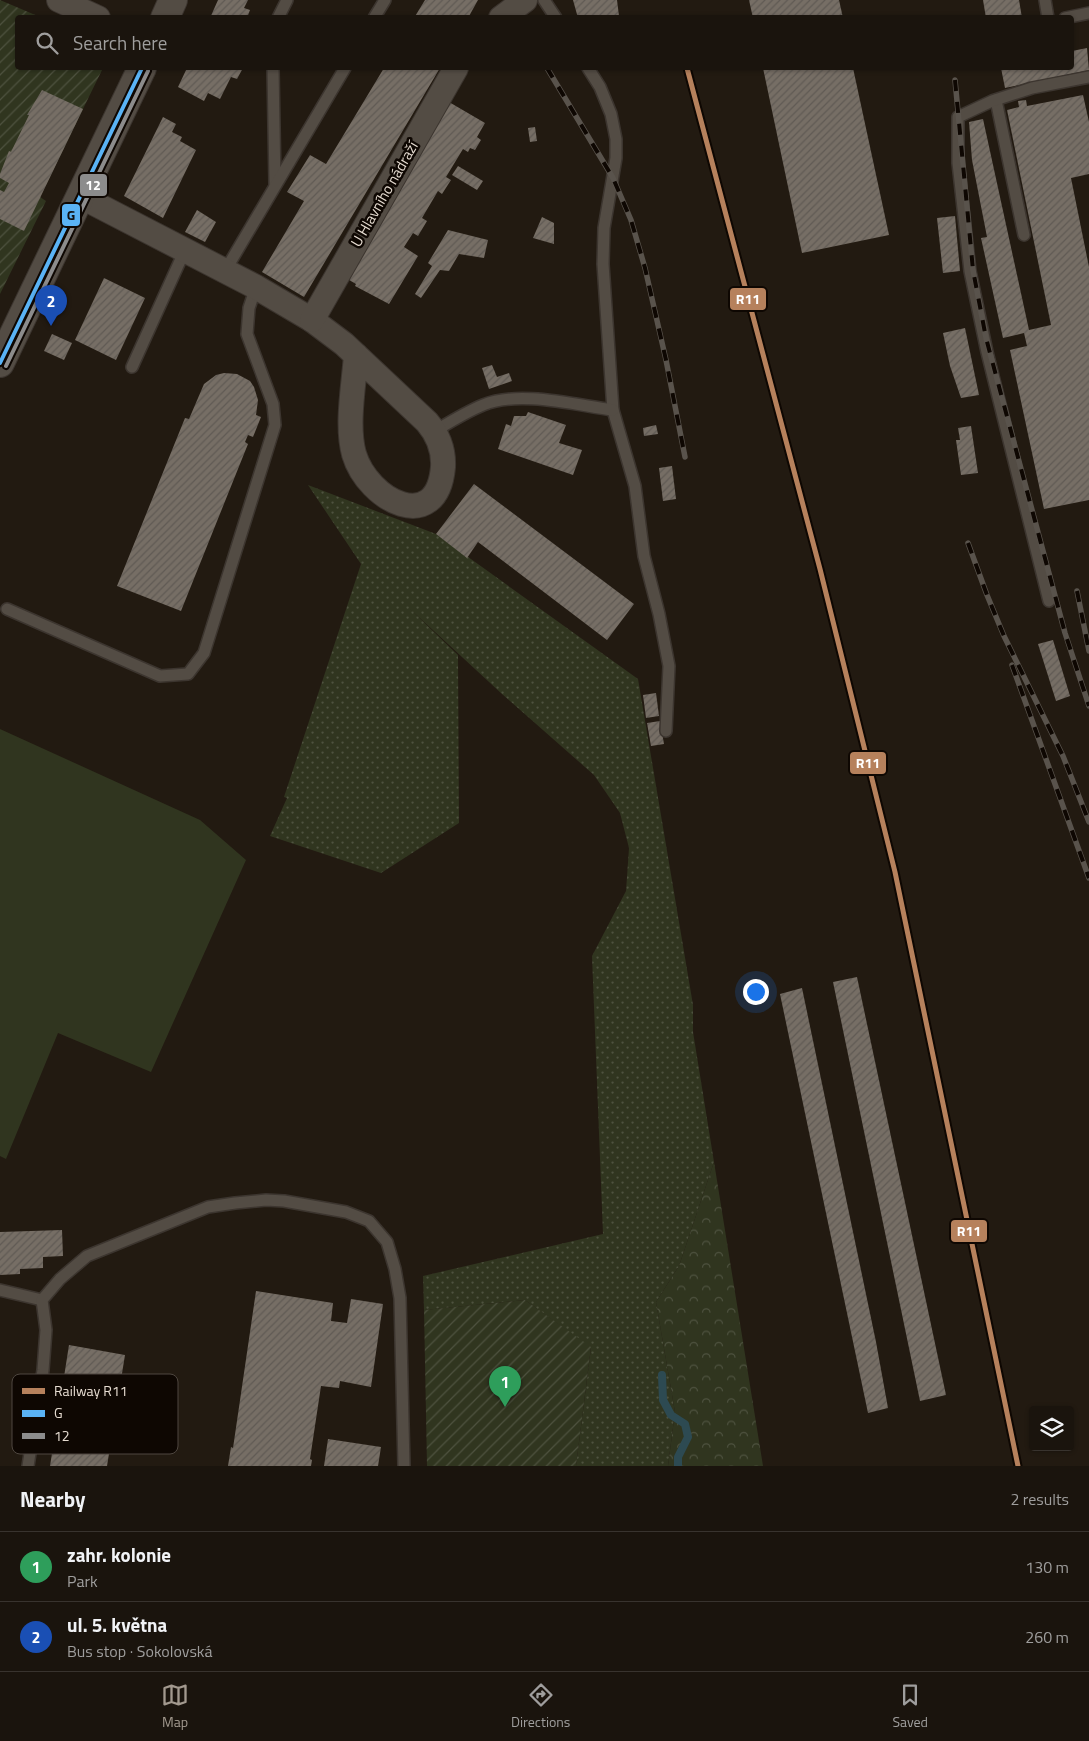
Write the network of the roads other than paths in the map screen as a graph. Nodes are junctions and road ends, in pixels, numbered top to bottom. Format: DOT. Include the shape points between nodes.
graph roads {
  1 [pos="59,0"];
  2 [pos="173,0"];
  3 [pos="287,0"];
  4 [pos="385,0"];
  5 [pos="525,0"];
  6 [pos="544,0"];
  7 [pos="1044,0"];
  8 [pos="1089,13"];
  9 [pos="92,15"];
  10 [pos="166,15"];
  11 [pos="280,15"];
  12 [pos="376,15"];
  13 [pos="505,15"];
  14 [pos="554,15"];
  15 [pos="1047,15"];
  16 [pos="1074,16"];
  17 [pos="141,70"];
  18 [pos="274,70"];
  19 [pos="344,70"];
  20 [pos="455,70"];
  21 [pos="589,70"];
  22 [pos="1089,77"];
  23 [pos="996,100"];
  24 [pos="275,187"];
  25 [pos="80,196"];
  26 [pos="1024,235"];
  27 [pos="185,250"];
  28 [pos="225,271"];
  29 [pos="256,287"];
  30 [pos="312,320"];
  31 [pos="356,355"];
  32 [pos="0,363"];
  33 [pos="132,367"];
  34 [pos="613,410"];
  35 [pos="435,431"];
  36 [pos="1049,601"];
  37 [pos="7,609"];
  38 [pos="666,732"];
  39 [pos="0,1290"];
  40 [pos="42,1300"];
  41 [pos="42,1374"];
  42 [pos="404,1466"];
  1 -- 9 [label="street"];
  2 -- 10 [label="street"];
  3 -- 11 [label="lane"];
  4 -- 12 [label="lane"];
  5 -- 13 [label="street"];
  6 -- 14 [label="lane"];
  7 -- 15 [label="lane"];
  8 -- 16 [label="lane"];
  17 -- 25 [label="street"];
  18 -- 24 [label="lane"];
  19 -- 24 [label="lane"];
  20 -- 30 [label="street, U Hlavního nádraží"];
  21 -- 34 [label="lane" via="611,114 616,139 602,264"];
  22 -- 23 [label="lane" via="1032,88"];
  23 -- 26 [label="lane"];
  23 -- 36 [label="lane" via="958,117 960,183 970,271 981,325"];
  24 -- 28 [label="lane"];
  25 -- 27 [label="street"];
  25 -- 32 [label="street"];
  27 -- 28 [label="street"];
  27 -- 33 [label="lane"];
  28 -- 29 [label="street"];
  29 -- 30 [label="street"];
  29 -- 37 [label="lane" via="249,308 247,334 273,404 275,425 204,653 188,674 160,676"];
  30 -- 31 [label="street"];
  31 -- 35 [label="street"];
  31 -- 35 [label="street" via="352,443 363,473 377,491 397,504 408,506 421,504 436,492 443,461"];
  34 -- 35 [label="lane" via="531,399 506,399 483,405"];
  34 -- 38 [label="lane" via="636,486 644,556 669,666"];
  39 -- 40 [label="lane"];
  40 -- 41 [label="lane" via="46,1330"];
  40 -- 42 [label="lane" via="87,1256 208,1208 266,1200 284,1201 346,1212 370,1221 387,1242 400,1298"];
}
